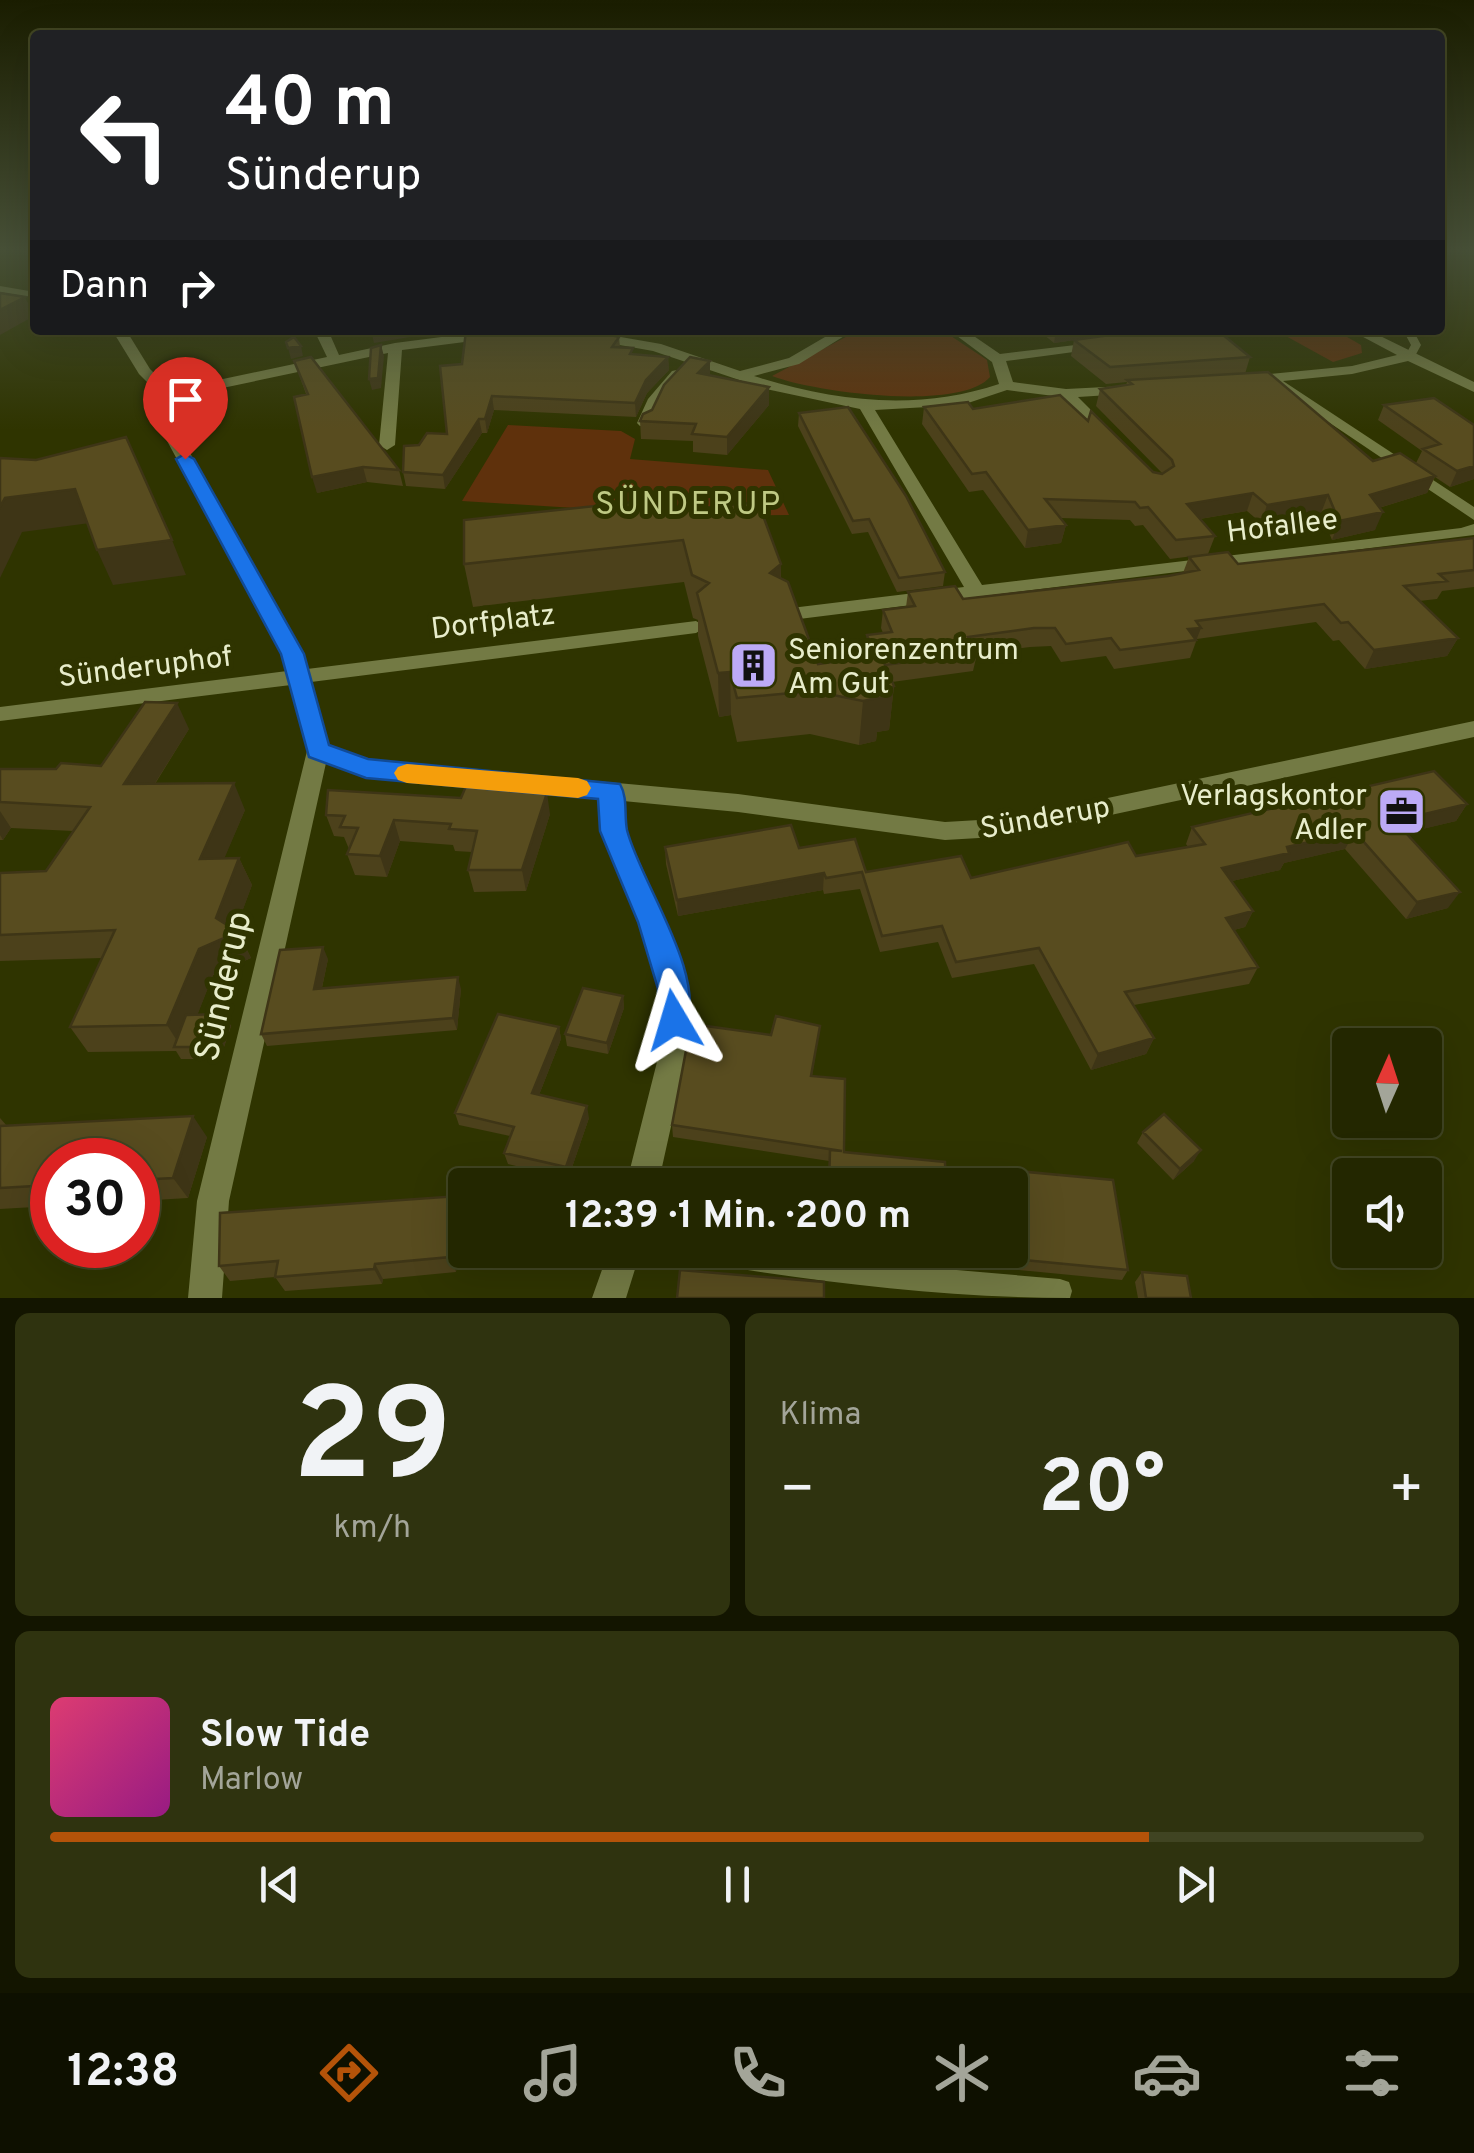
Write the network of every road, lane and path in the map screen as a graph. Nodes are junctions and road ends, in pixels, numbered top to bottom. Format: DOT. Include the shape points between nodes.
graph roads {
  1 [pos="122,335"];
  2 [pos="323,335"];
  3 [pos="492,335"];
  4 [pos="582,335"];
  5 [pos="838,335"];
  6 [pos="964,335"];
  7 [pos="1368,335"];
  8 [pos="1411,335"];
  9 [pos="1117,342"];
  10 [pos="396,347"];
  11 [pos="1410,356"];
  12 [pos="334,358"];
  13 [pos="692,358"];
  14 [pos="999,358"];
  15 [pos="742,374"];
  16 [pos="1269,378"];
  17 [pos="1232,381"];
  18 [pos="1006,386"];
  19 [pos="1474,388"];
  20 [pos="1140,389"];
  21 [pos="1066,393"];
  22 [pos="168,395"];
  23 [pos="867,406"];
  24 [pos="646,423"];
  25 [pos="386,444"];
  26 [pos="1117,444"];
  27 [pos="1474,515"];
  28 [pos="1474,529"];
  29 [pos="976,591"];
  30 [pos="783,615"];
  31 [pos="696,627"];
  32 [pos="298,678"];
  33 [pos="0,714"];
  34 [pos="1474,729"];
  35 [pos="318,751"];
  36 [pos="611,791"];
  37 [pos="646,1168"];
  38 [pos="619,1268"];
  39 [pos="811,1268"];
  40 [pos="1060,1291"];
  41 [pos="205,1298"];
  42 [pos="609,1298"];
  1 -- 22 [label="street"];
  2 -- 12 [label="street"];
  3 -- 10 [label="street"];
  4 -- 13 [label="street"];
  5 -- 15 [label="street" via="794,361"];
  6 -- 14 [label="street"];
  7 -- 11 [label="street"];
  8 -- 11 [label="lane" via="1416,345"];
  9 -- 14 [label="street"];
  10 -- 12 [label="street"];
  10 -- 25 [label="street"];
  11 -- 16 [label="street"];
  11 -- 19 [label="street"];
  12 -- 22 [label="street"];
  13 -- 15 [label="street"];
  13 -- 24 [label="street" via="656,400"];
  14 -- 18 [label="street"];
  15 -- 23 [label="street"];
  16 -- 17 [label="street"];
  16 -- 27 [label="street"];
  18 -- 21 [label="street"];
  18 -- 23 [label="street" via="962,401"];
  20 -- 21 [label="street"];
  21 -- 26 [label="street"];
  22 -- 32 [label="street" via="168,428 292,654"];
  23 -- 29 [label="street"];
  28 -- 29 [label="street, Hofallee"];
  29 -- 30 [label="street, Hofallee"];
  31 -- 32 [label="street, Dorfplatz"];
  32 -- 33 [label="street, Sünderuphof"];
  32 -- 35 [label="street"];
  34 -- 36 [label="street, Sünderup" via="996,828 946,831"];
  35 -- 36 [label="street, Sünderup" via="366,768"];
  35 -- 41 [label="street, Sünderup" via="213,1201"];
  36 -- 37 [label="street" via="614,831 674,989 674,1050"];
  38 -- 42 [label="street"];
  39 -- 40 [label="lane"];
}
